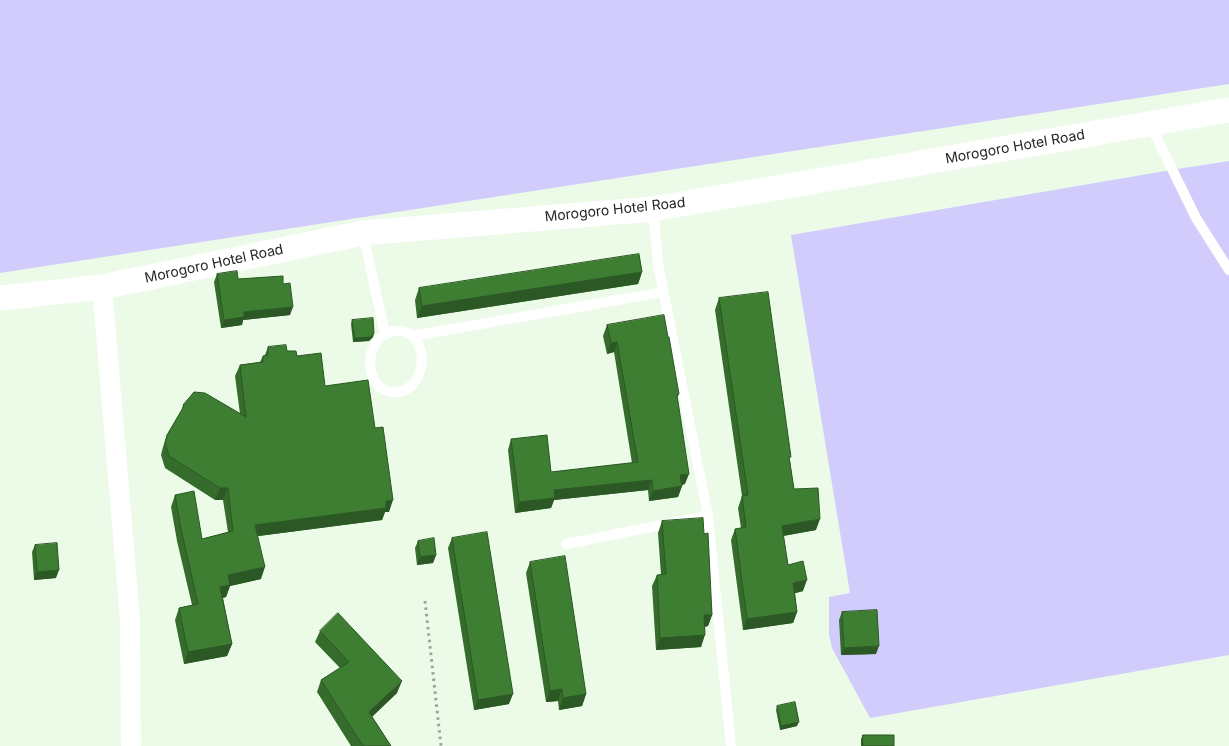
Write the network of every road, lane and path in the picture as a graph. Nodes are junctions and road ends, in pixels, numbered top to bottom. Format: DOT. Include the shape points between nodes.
graph roads {
  1 [pos="1229,110"];
  2 [pos="1150,123"];
  3 [pos="653,208"];
  4 [pos="363,234"];
  5 [pos="1229,270"];
  6 [pos="102,287"];
  7 [pos="663,292"];
  8 [pos="0,298"];
  9 [pos="385,334"];
  10 [pos="413,336"];
  11 [pos="708,516"];
  12 [pos="566,544"];
  13 [pos="425,601"];
  14 [pos="131,746"];
  15 [pos="441,746"];
  16 [pos="731,746"];
  1 -- 2 [label="street, Morogoro Hotel Road"];
  2 -- 3 [label="street, Morogoro Hotel Road"];
  2 -- 5 [label="lane" via="1196,218"];
  3 -- 4 [label="street, Morogoro Hotel Road"];
  3 -- 7 [label="lane"];
  4 -- 6 [label="street, Morogoro Hotel Road"];
  4 -- 9 [label="lane"];
  6 -- 8 [label="street, Morogoro Hotel Road"];
  6 -- 14 [label="street" via="130,620"];
  7 -- 10 [label="lane"];
  7 -- 11 [label="lane"];
  9 -- 10 [label="lane" via="403,331"];
  9 -- 10 [label="lane" via="374,344 371,368 378,386 392,392 409,388 420,372 420,349"];
  11 -- 12 [label="lane"];
  11 -- 16 [label="lane"];
  13 -- 15 [label="path"];
}
